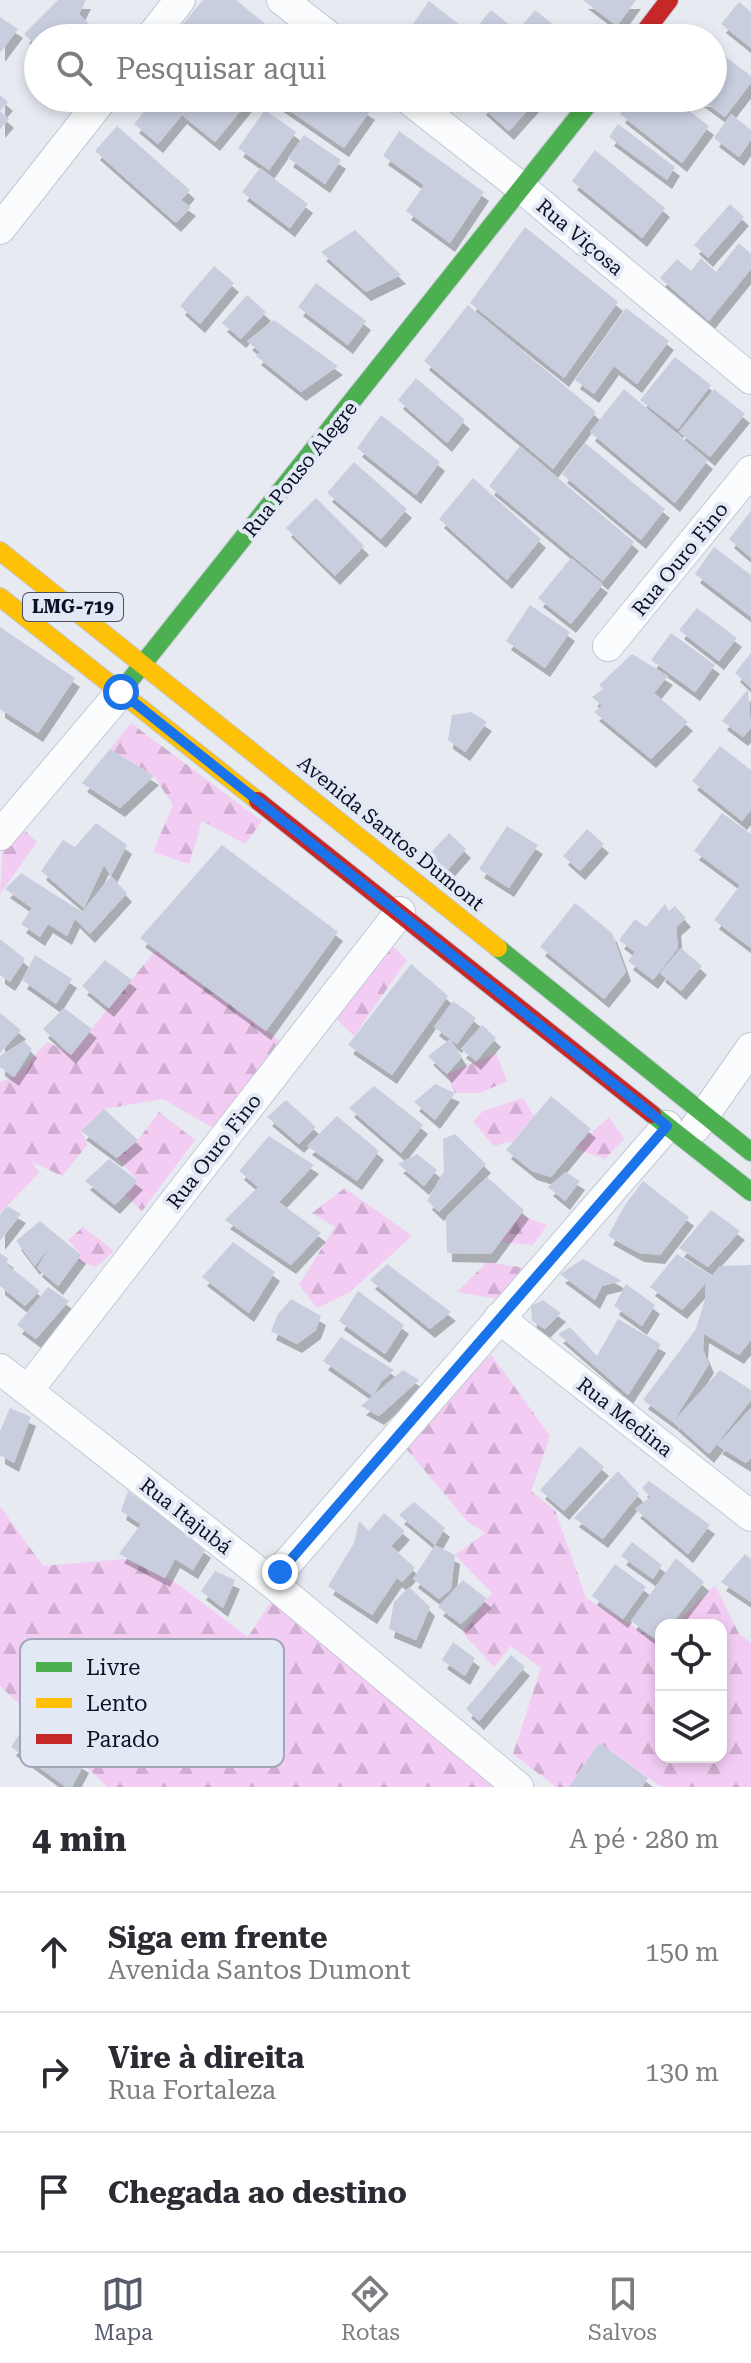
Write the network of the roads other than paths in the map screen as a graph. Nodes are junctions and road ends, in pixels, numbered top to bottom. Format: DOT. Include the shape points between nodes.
graph roads {
  1 [pos="180,0"];
  2 [pos="282,0"];
  3 [pos="669,0"];
  4 [pos="161,24"];
  5 [pos="313,24"];
  6 [pos="651,24"];
  7 [pos="92,112"];
  8 [pos="425,112"];
  9 [pos="582,112"];
  10 [pos="523,189"];
  11 [pos="0,229"];
  12 [pos="751,379"];
  13 [pos="751,471"];
  14 [pos="0,551"];
  15 [pos="0,597"];
  16 [pos="608,646"];
  17 [pos="145,663"];
  18 [pos="121,692"];
  19 [pos="0,835"];
  20 [pos="400,912"];
  21 [pos="751,1048"];
  22 [pos="705,1115"];
  23 [pos="677,1133"];
  24 [pos="751,1152"];
  25 [pos="751,1192"];
  26 [pos="499,1318"];
  27 [pos="0,1369"];
  28 [pos="28,1390"];
  29 [pos="749,1512"];
  30 [pos="271,1582"];
  31 [pos="518,1787"];
  1 -- 4 [label="street"];
  2 -- 5 [label="street"];
  3 -- 6 [label="main road"];
  7 -- 11 [label="street"];
  8 -- 10 [label="street, Rua Viçosa"];
  9 -- 10 [label="main road, Rua Pouso Alegre"];
  10 -- 12 [label="street, Rua Viçosa"];
  10 -- 17 [label="main road, Rua Pouso Alegre"];
  13 -- 16 [label="street, Rua Ouro Fino"];
  14 -- 17 [label="main road, Avenida Santos Dumont / LMG-719"];
  15 -- 18 [label="main road, LMG-719"];
  17 -- 18 [label="main road, Rua Pouso Alegre"];
  17 -- 22 [label="main road, Avenida Santos Dumont / LMG-719"];
  18 -- 19 [label="street, Rua Pouso Alegre"];
  18 -- 20 [label="main road, LMG-719"];
  20 -- 23 [label="main road, LMG-719"];
  20 -- 28 [label="street, Rua Ouro Fino"];
  21 -- 22 [label="street"];
  22 -- 23 [label="street"];
  22 -- 24 [label="main road, Avenida Santos Dumont / LMG-719"];
  23 -- 25 [label="main road, LMG-719"];
  23 -- 26 [label="street"];
  26 -- 29 [label="street, Rua Medina"];
  26 -- 30 [label="street"];
  27 -- 28 [label="street, Rua Itajubá"];
  28 -- 30 [label="street, Rua Itajubá"];
  30 -- 31 [label="street, Rua Itajubá"];
}
